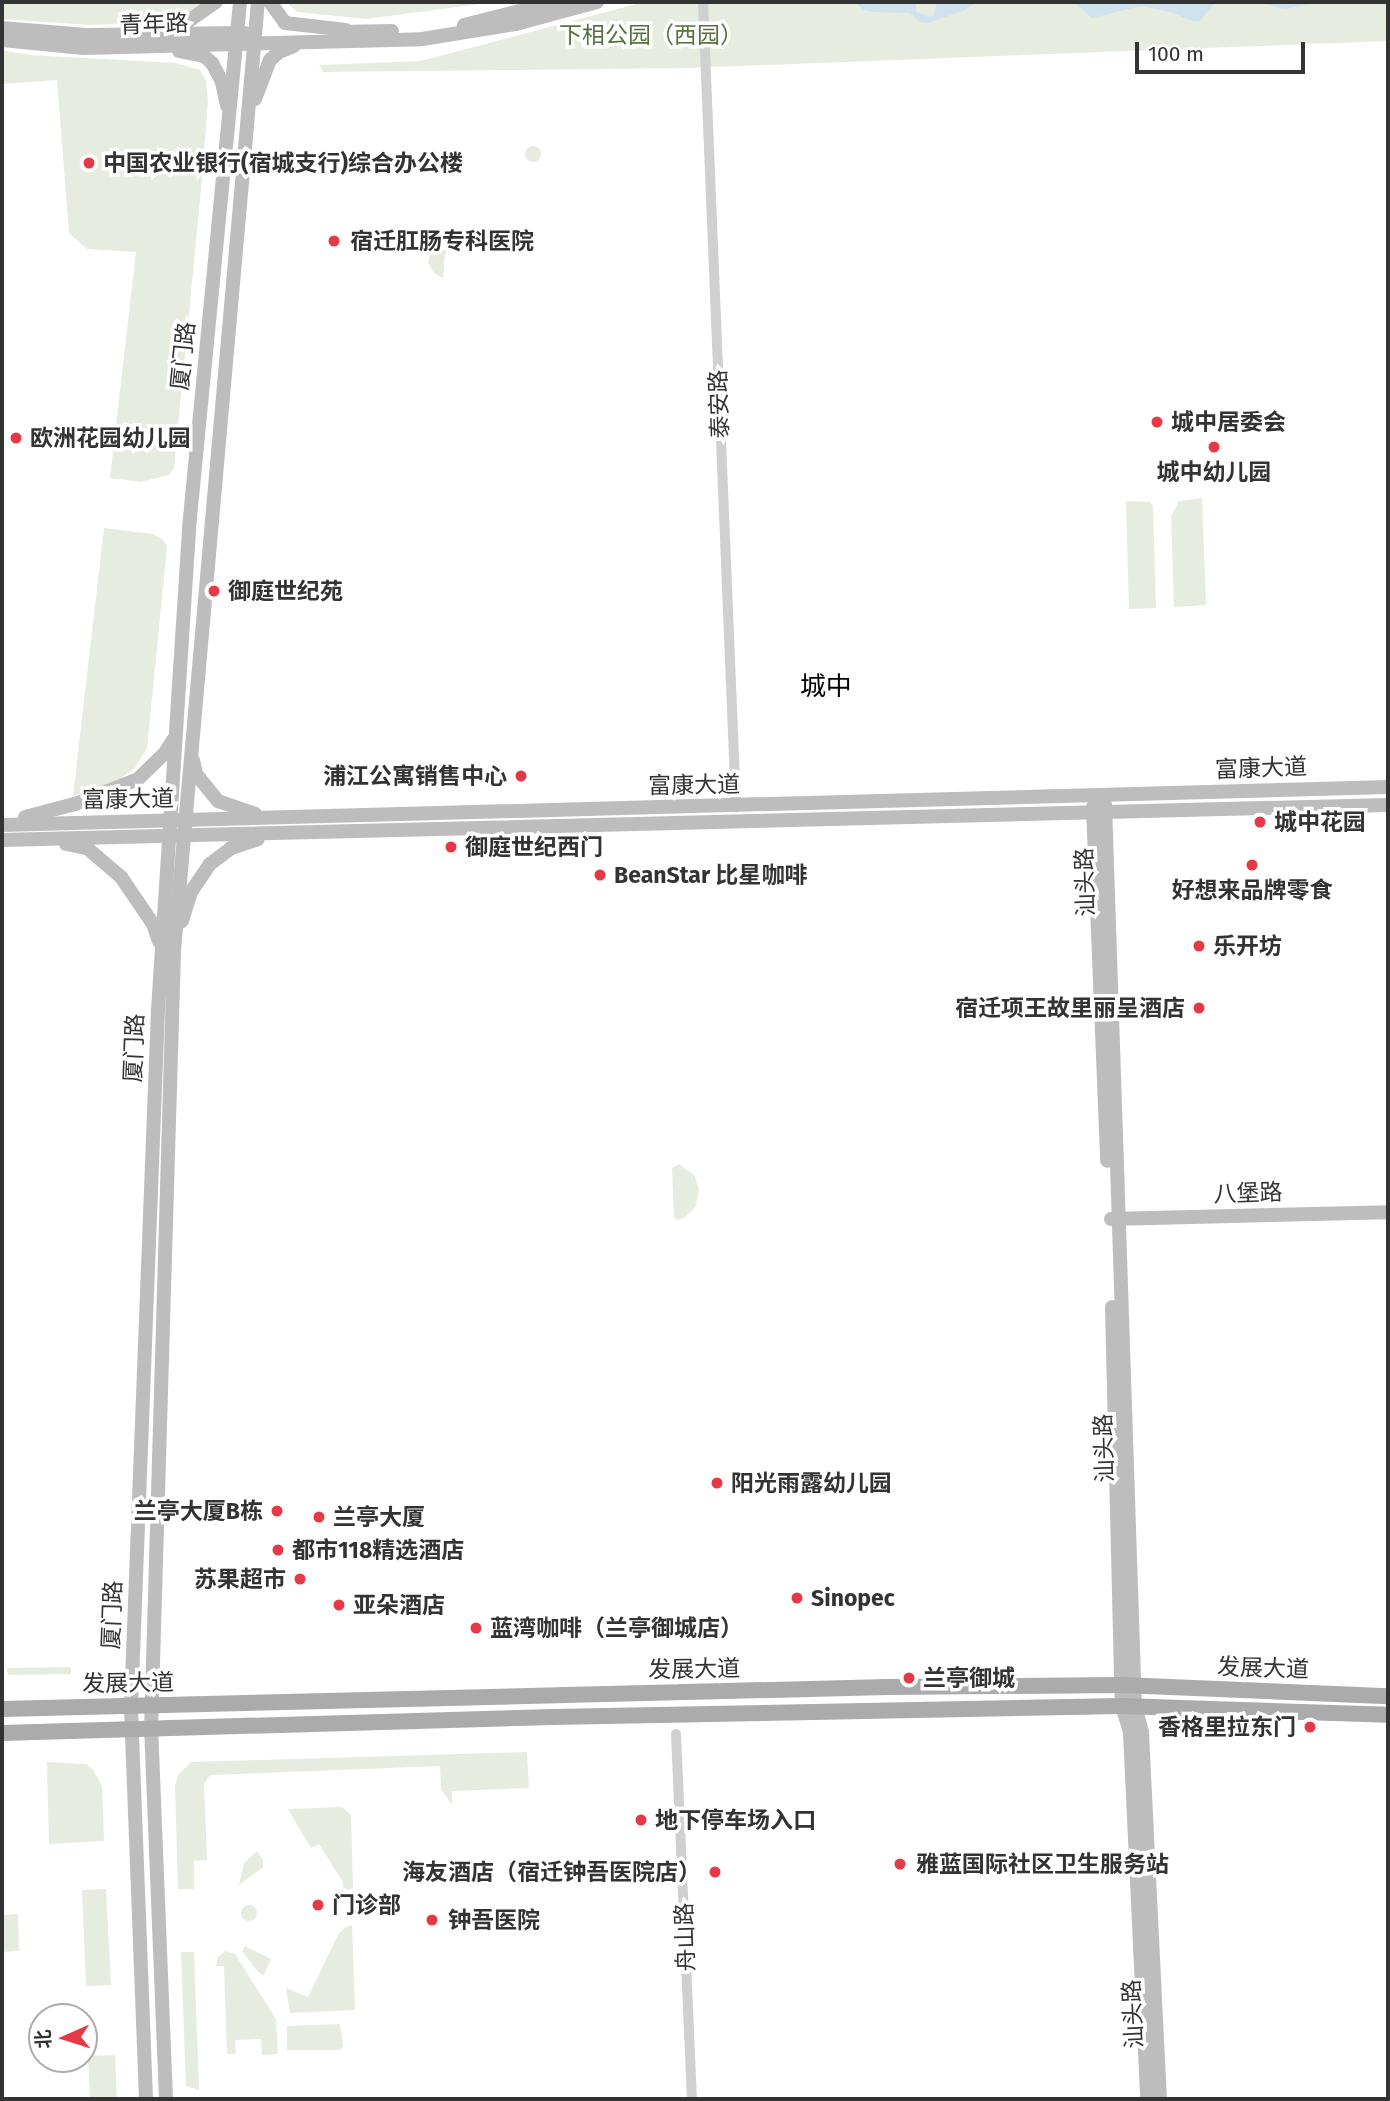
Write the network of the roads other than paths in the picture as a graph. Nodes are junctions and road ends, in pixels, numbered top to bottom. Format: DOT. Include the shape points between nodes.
graph roads {
  1 [pos="216,2"];
  2 [pos="240,2"];
  3 [pos="258,2"];
  4 [pos="270,2"];
  5 [pos="555,2"];
  6 [pos="597,2"];
  7 [pos="703,2"];
  8 [pos="2,28"];
  9 [pos="365,37"];
  10 [pos="238,38"];
  11 [pos="255,38"];
  12 [pos="2,40"];
  13 [pos="112,41"];
  14 [pos="229,127"];
  15 [pos="246,127"];
  16 [pos="173,739"];
  17 [pos="190,745"];
  18 [pos="1388,787"];
  19 [pos="1099,795"];
  20 [pos="1388,804"];
  21 [pos="736,807"];
  22 [pos="1099,813"];
  23 [pos="2,824"];
  24 [pos="279,825"];
  25 [pos="168,828"];
  26 [pos="184,828"];
  27 [pos="2,841"];
  28 [pos="168,950"];
  29 [pos="1388,1212"];
  30 [pos="1114,1219"];
  31 [pos="1128,1685"];
  32 [pos="1388,1696"];
  33 [pos="131,1706"];
  34 [pos="152,1706"];
  35 [pos="1129,1706"];
  36 [pos="2,1709"];
  37 [pos="1388,1716"];
  38 [pos="131,1731"];
  39 [pos="151,1731"];
  40 [pos="2,1733"];
  41 [pos="676,1734"];
  42 [pos="146,2099"];
  43 [pos="166,2099"];
  44 [pos="692,2099"];
  45 [pos="1147,2099"];
  46 [pos="1160,2099"];
  1 -- 13 [label="street" via="178,26"];
  2 -- 10 [label="street, 厦门路"];
  3 -- 11 [label="street, 厦门路"];
  4 -- 9 [label="street" via="285,23"];
  5 -- 9 [label="street, 青年路" via="458,26"];
  6 -- 9 [label="street, 青年路" via="475,33"];
  7 -- 21 [label="street, 泰安路"];
  8 -- 13 [label="street, 青年路"];
  9 -- 11 [label="street, 青年路"];
  9 -- 15 [label="street" via="279,52 263,74"];
  10 -- 11 [label="street, 青年路"];
  10 -- 13 [label="street, 青年路"];
  10 -- 14 [label="street, 厦门路"];
  11 -- 15 [label="street, 厦门路"];
  12 -- 13 [label="street, 青年路" via="51,46"];
  13 -- 14 [label="street" via="204,56 222,82"];
  14 -- 16 [label="street, 厦门路" via="189,518"];
  15 -- 17 [label="street, 厦门路"];
  16 -- 23 [label="street" via="148,771 127,785"];
  16 -- 25 [label="street, 厦门路"];
  17 -- 24 [label="street" via="196,775 218,801"];
  17 -- 26 [label="street, 厦门路"];
  18 -- 19 [label="street, 富康大道"];
  19 -- 21 [label="street, 富康大道"];
  19 -- 22 [label="street, 汕头路"];
  20 -- 22 [label="street, 富康大道"];
  21 -- 24 [label="street, 富康大道"];
  22 -- 24 [label="street, 富康大道"];
  22 -- 30 [label="street, 汕头路"];
  23 -- 25 [label="street, 富康大道"];
  24 -- 26 [label="street, 富康大道"];
  24 -- 28 [label="street" via="231,848 210,864 191,892"];
  25 -- 26 [label="street, 富康大道"];
  25 -- 27 [label="street, 富康大道"];
  25 -- 28 [label="street, 厦门路"];
  26 -- 28 [label="street, 厦门路"];
  27 -- 28 [label="street" via="87,848 131,890"];
  28 -- 33 [label="street, 厦门路"];
  28 -- 34 [label="street, 厦门路"];
  29 -- 30 [label="street, 八堡路"];
  30 -- 31 [label="street, 汕头路"];
  31 -- 32 [label="main road, 发展大道"];
  31 -- 34 [label="main road, 发展大道"];
  31 -- 35 [label="street, 汕头路"];
  33 -- 34 [label="main road, 发展大道"];
  33 -- 36 [label="main road, 发展大道"];
  33 -- 38 [label="street, 厦门路"];
  34 -- 39 [label="street, 厦门路"];
  35 -- 37 [label="main road, 发展大道"];
  35 -- 39 [label="main road, 发展大道" via="564,1716"];
  35 -- 45 [label="street, 汕头路"];
  35 -- 46 [label="street, 汕头路" via="1142,1733"];
  38 -- 39 [label="main road, 发展大道"];
  38 -- 40 [label="main road, 发展大道"];
  38 -- 42 [label="street, 厦门路"];
  39 -- 43 [label="street, 厦门路"];
  41 -- 44 [label="street, 舟山路"];
}
